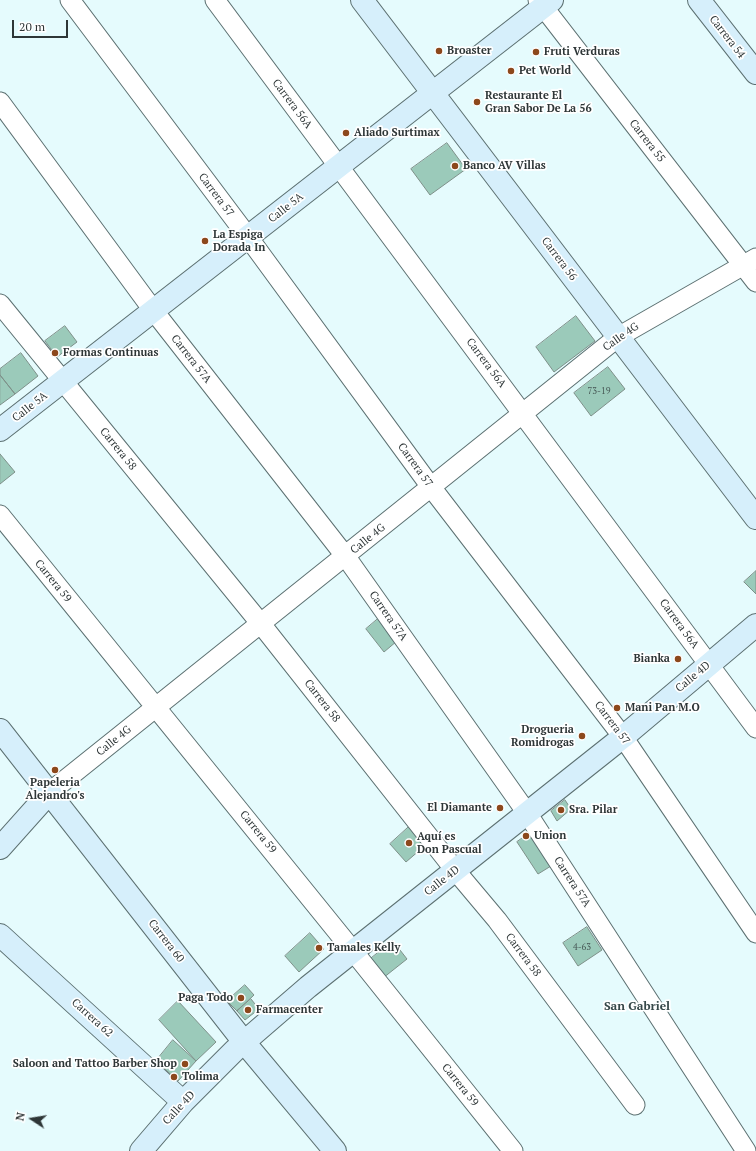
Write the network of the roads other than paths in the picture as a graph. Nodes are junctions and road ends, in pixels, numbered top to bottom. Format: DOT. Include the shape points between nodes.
graph roads {
  1 [pos="70,0"];
  2 [pos="215,0"];
  3 [pos="362,0"];
  4 [pos="698,0"];
  5 [pos="545,2"];
  6 [pos="756,73"];
  7 [pos="432,93"];
  8 [pos="0,102"];
  9 [pos="339,166"];
  10 [pos="248,237"];
  11 [pos="749,261"];
  12 [pos="756,282"];
  13 [pos="0,304"];
  14 [pos="153,310"];
  15 [pos="618,338"];
  16 [pos="62,381"];
  17 [pos="523,413"];
  18 [pos="0,430"];
  19 [pos="431,487"];
  20 [pos="0,515"];
  21 [pos="756,518"];
  22 [pos="346,557"];
  23 [pos="261,624"];
  24 [pos="756,625"];
  25 [pos="708,664"];
  26 [pos="156,707"];
  27 [pos="756,728"];
  28 [pos="0,730"];
  29 [pos="623,737"];
  30 [pos="50,792"];
  31 [pos="527,813"];
  32 [pos="0,848"];
  33 [pos="455,870"];
  34 [pos="756,933"];
  35 [pos="0,935"];
  36 [pos="354,951"];
  37 [pos="244,1042"];
  38 [pos="183,1102"];
  39 [pos="635,1105"];
  40 [pos="140,1151"];
  41 [pos="335,1151"];
  42 [pos="513,1151"];
  43 [pos="746,1151"];
  1 -- 10 [label="street, Carrera 57"];
  2 -- 9 [label="street, Carrera 56A"];
  3 -- 7 [label="street, Carrera 56"];
  4 -- 6 [label="street, Carrera 54"];
  5 -- 7 [label="street, Calle 5A"];
  5 -- 11 [label="street, Carrera 55"];
  7 -- 9 [label="street, Calle 5A"];
  7 -- 15 [label="street, Carrera 56"];
  8 -- 14 [label="street, Carrera 57A"];
  9 -- 10 [label="street, Calle 5A"];
  9 -- 17 [label="street, Carrera 56A"];
  10 -- 14 [label="street, Calle 5A"];
  10 -- 19 [label="street, Carrera 57"];
  11 -- 12 [label="street, Carrera 55"];
  11 -- 15 [label="street, Calle 4G"];
  13 -- 16 [label="street, Carrera 58"];
  14 -- 16 [label="street, Calle 5A"];
  14 -- 22 [label="street, Carrera 57A"];
  15 -- 17 [label="street, Calle 4G"];
  15 -- 21 [label="street, Carrera 56"];
  16 -- 18 [label="street, Calle 5A"];
  16 -- 23 [label="street, Carrera 58"];
  17 -- 19 [label="street, Calle 4G"];
  17 -- 25 [label="street, Carrera 56A"];
  19 -- 22 [label="street, Calle 4G"];
  19 -- 29 [label="street, Carrera 57"];
  20 -- 26 [label="street, Carrera 59"];
  22 -- 23 [label="street, Calle 4G"];
  22 -- 31 [label="street, Carrera 57A"];
  23 -- 26 [label="street, Calle 4G"];
  23 -- 33 [label="street, Carrera 58"];
  24 -- 25 [label="street, Calle 4D"];
  25 -- 27 [label="street, Carrera 56A"];
  25 -- 29 [label="street, Calle 4D"];
  26 -- 30 [label="street, Calle 4G"];
  26 -- 36 [label="street, Carrera 59"];
  28 -- 30 [label="street, Carrera 60"];
  29 -- 31 [label="street, Calle 4D"];
  29 -- 34 [label="street, Carrera 57"];
  30 -- 32 [label="street, Calle 4G"];
  30 -- 37 [label="street, Carrera 60"];
  31 -- 33 [label="street, Calle 4D"];
  31 -- 43 [label="street, Carrera 57A"];
  33 -- 36 [label="street, Calle 4D"];
  33 -- 39 [label="street, Carrera 58" via="497,920"];
  35 -- 38 [label="street, Carrera 62"];
  36 -- 37 [label="street, Calle 4D"];
  36 -- 42 [label="street, Carrera 59"];
  37 -- 38 [label="street, Calle 4D"];
  37 -- 41 [label="street, Carrera 60"];
  38 -- 40 [label="street, Calle 4D"];
}
